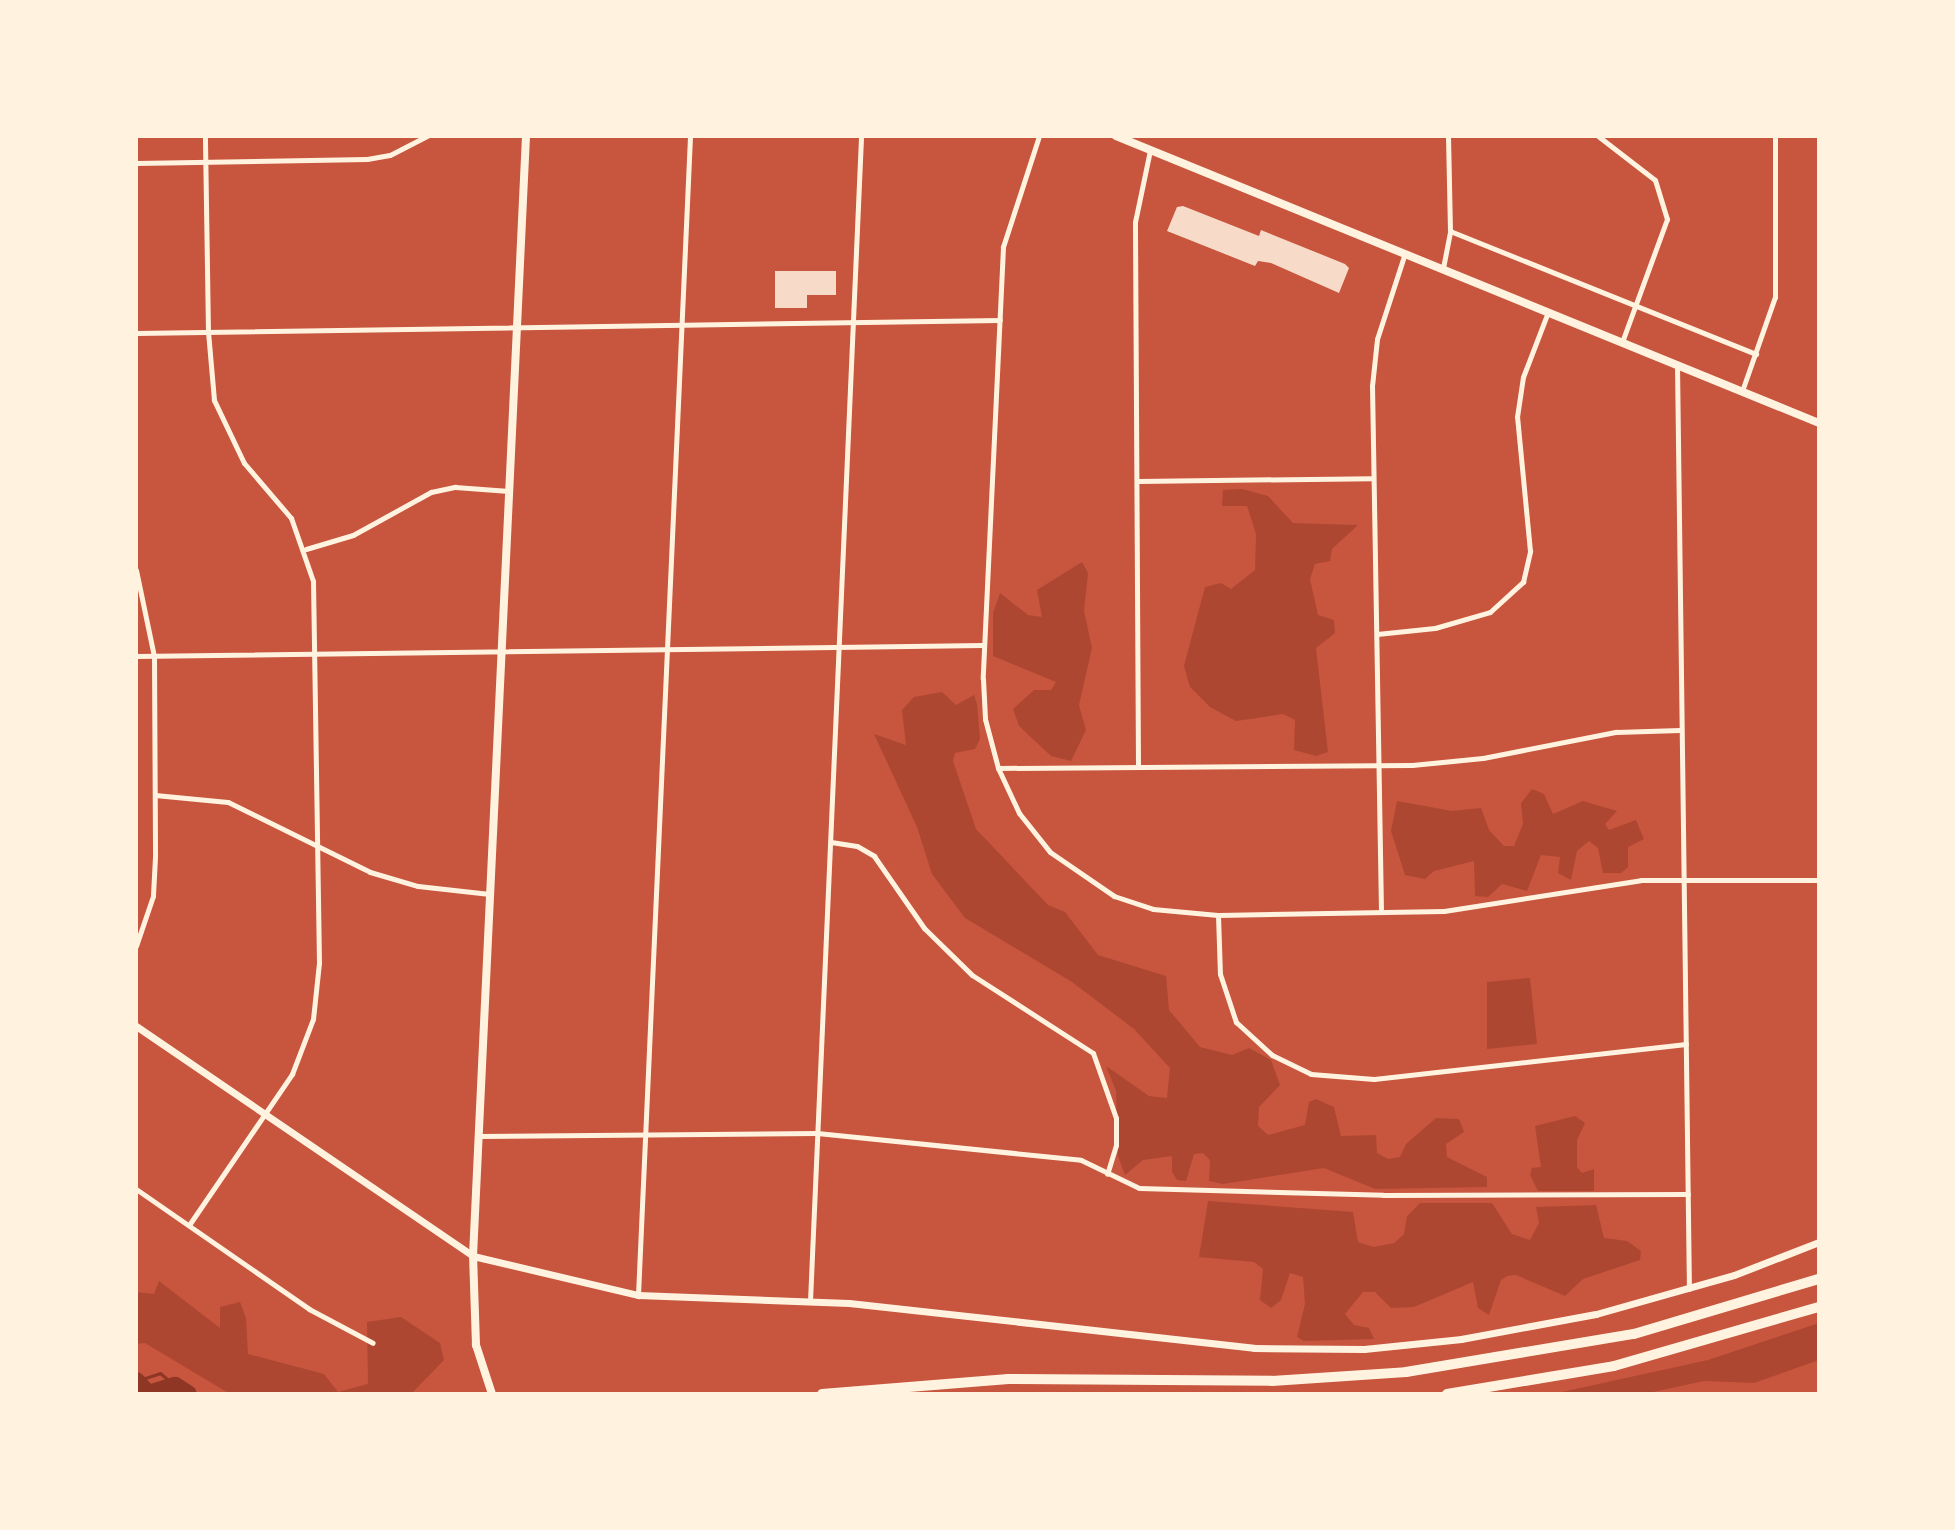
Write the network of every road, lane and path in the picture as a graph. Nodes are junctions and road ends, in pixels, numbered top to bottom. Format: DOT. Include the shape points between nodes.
graph roads {
  1 [pos="205,136"];
  2 [pos="427,136"];
  3 [pos="526,136"];
  4 [pos="690,136"];
  5 [pos="861,136"];
  6 [pos="1039,136"];
  7 [pos="1116,136"];
  8 [pos="1448,136"];
  9 [pos="1598,136"];
  10 [pos="1775,136"];
  11 [pos="1150,150"];
  12 [pos="206,162"];
  13 [pos="136,163"];
  14 [pos="1450,231"];
  15 [pos="1405,253"];
  16 [pos="1443,268"];
  17 [pos="1637,306"];
  18 [pos="1548,312"];
  19 [pos="1000,320"];
  20 [pos="855,323"];
  21 [pos="683,325"];
  22 [pos="517,329"];
  23 [pos="208,332"];
  24 [pos="136,333"];
  25 [pos="1622,342"];
  26 [pos="1756,354"];
  27 [pos="1677,364"];
  28 [pos="1742,391"];
  29 [pos="1819,423"];
  30 [pos="1372,478"];
  31 [pos="1138,481"];
  32 [pos="510,491"];
  33 [pos="306,549"];
  34 [pos="136,570"];
  35 [pos="1377,634"];
  36 [pos="983,645"];
  37 [pos="841,647"];
  38 [pos="668,649"];
  39 [pos="501,651"];
  40 [pos="314,654"];
  41 [pos="136,656"];
  42 [pos="154,656"];
  43 [pos="1680,730"];
  44 [pos="1378,765"];
  45 [pos="1138,766"];
  46 [pos="998,768"];
  47 [pos="155,795"];
  48 [pos="831,842"];
  49 [pos="317,846"];
  50 [pos="1684,880"];
  51 [pos="1819,880"];
  52 [pos="491,894"];
  53 [pos="1381,911"];
  54 [pos="1218,915"];
  55 [pos="136,946"];
  56 [pos="136,1026"];
  57 [pos="1686,1044"];
  58 [pos="266,1115"];
  59 [pos="817,1133"];
  60 [pos="646,1134"];
  61 [pos="479,1136"];
  62 [pos="1107,1174"];
  63 [pos="136,1189"];
  64 [pos="1688,1194"];
  65 [pos="189,1225"];
  66 [pos="1819,1242"];
  67 [pos="473,1256"];
  68 [pos="1819,1279"];
  69 [pos="1689,1290"];
  70 [pos="638,1295"];
  71 [pos="810,1301"];
  72 [pos="1819,1307"];
  73 [pos="373,1343"];
  74 [pos="492,1394"];
  75 [pos="822,1394"];
  76 [pos="1447,1394"];
  1 -- 12 [label="street"];
  2 -- 12 [label="street" via="374,158"];
  3 -- 22 [label="main road"];
  4 -- 21 [label="street"];
  5 -- 20 [label="street"];
  6 -- 19 [label="street" via="1005,231"];
  7 -- 11 [label="main road"];
  8 -- 14 [label="street"];
  9 -- 17 [label="street" via="1645,169 1665,204 1665,235"];
  10 -- 26 [label="street" via="1775,297"];
  11 -- 15 [label="main road"];
  11 -- 31 [label="street" via="1135,222"];
  12 -- 13 [label="street"];
  12 -- 23 [label="street"];
  14 -- 16 [label="street"];
  14 -- 17 [label="street"];
  15 -- 16 [label="main road"];
  15 -- 30 [label="street" via="1375,355"];
  16 -- 18 [label="main road"];
  17 -- 25 [label="street"];
  17 -- 26 [label="street"];
  18 -- 25 [label="main road"];
  18 -- 35 [label="street" via="1523,377 1517,417 1530,551 1523,582 1490,612 1435,628"];
  19 -- 20 [label="street"];
  19 -- 36 [label="street"];
  20 -- 21 [label="street"];
  20 -- 37 [label="street"];
  21 -- 22 [label="street"];
  21 -- 38 [label="street"];
  22 -- 23 [label="street"];
  22 -- 32 [label="main road"];
  23 -- 24 [label="street"];
  23 -- 33 [label="street" via="211,385 223,424 244,463 291,518"];
  25 -- 27 [label="main road"];
  26 -- 28 [label="street"];
  27 -- 28 [label="main road"];
  27 -- 43 [label="street"];
  28 -- 29 [label="main road"];
  30 -- 31 [label="street"];
  30 -- 35 [label="street"];
  31 -- 45 [label="street"];
  32 -- 33 [label="street" via="455,487 431,492 353,535"];
  32 -- 39 [label="main road"];
  33 -- 40 [label="street" via="313,581"];
  34 -- 42 [label="street"];
  35 -- 44 [label="street"];
  36 -- 37 [label="street"];
  36 -- 46 [label="street" via="984,711"];
  37 -- 38 [label="street"];
  37 -- 48 [label="street"];
  38 -- 39 [label="street"];
  38 -- 60 [label="street"];
  39 -- 40 [label="street"];
  39 -- 52 [label="main road"];
  40 -- 42 [label="street"];
  40 -- 49 [label="street"];
  41 -- 42 [label="street"];
  42 -- 47 [label="street"];
  43 -- 44 [label="street" via="1616,732 1459,762"];
  43 -- 50 [label="street"];
  44 -- 45 [label="street"];
  44 -- 53 [label="street"];
  45 -- 46 [label="street"];
  46 -- 54 [label="street" via="1030,829 1077,875 1137,905"];
  47 -- 49 [label="street" via="228,802"];
  47 -- 55 [label="street" via="153,896"];
  48 -- 59 [label="street"];
  48 -- 62 [label="street" via="874,856 924,928 972,975 1093,1053 1116,1118 1116,1145"];
  49 -- 52 [label="street" via="394,880"];
  49 -- 58 [label="street" via="314,1011 303,1050"];
  50 -- 51 [label="street"];
  50 -- 53 [label="street" via="1578,886 1444,911"];
  50 -- 57 [label="street"];
  52 -- 61 [label="main road"];
  53 -- 54 [label="street"];
  54 -- 57 [label="street" via="1222,990 1236,1022 1272,1055 1311,1074 1374,1079"];
  56 -- 58 [label="street"];
  57 -- 64 [label="street"];
  58 -- 65 [label="street"];
  58 -- 67 [label="street"];
  59 -- 60 [label="street"];
  59 -- 62 [label="street" via="1081,1160"];
  59 -- 71 [label="street"];
  60 -- 61 [label="street"];
  60 -- 70 [label="street"];
  61 -- 67 [label="main road"];
  62 -- 64 [label="street" via="1139,1188 1383,1195"];
  63 -- 65 [label="street"];
  64 -- 69 [label="street"];
  65 -- 73 [label="street" via="309,1309"];
  66 -- 69 [label="street"];
  67 -- 70 [label="street"];
  67 -- 74 [label="main road" via="476,1345"];
  68 -- 75 [label="highway" via="1634,1334 1434,1369 1272,1381 939,1382"];
  69 -- 71 [label="street" via="1512,1331 1406,1346 1325,1350 1221,1345"];
  70 -- 71 [label="street"];
  72 -- 76 [label="highway" via="1614,1366"];
}
